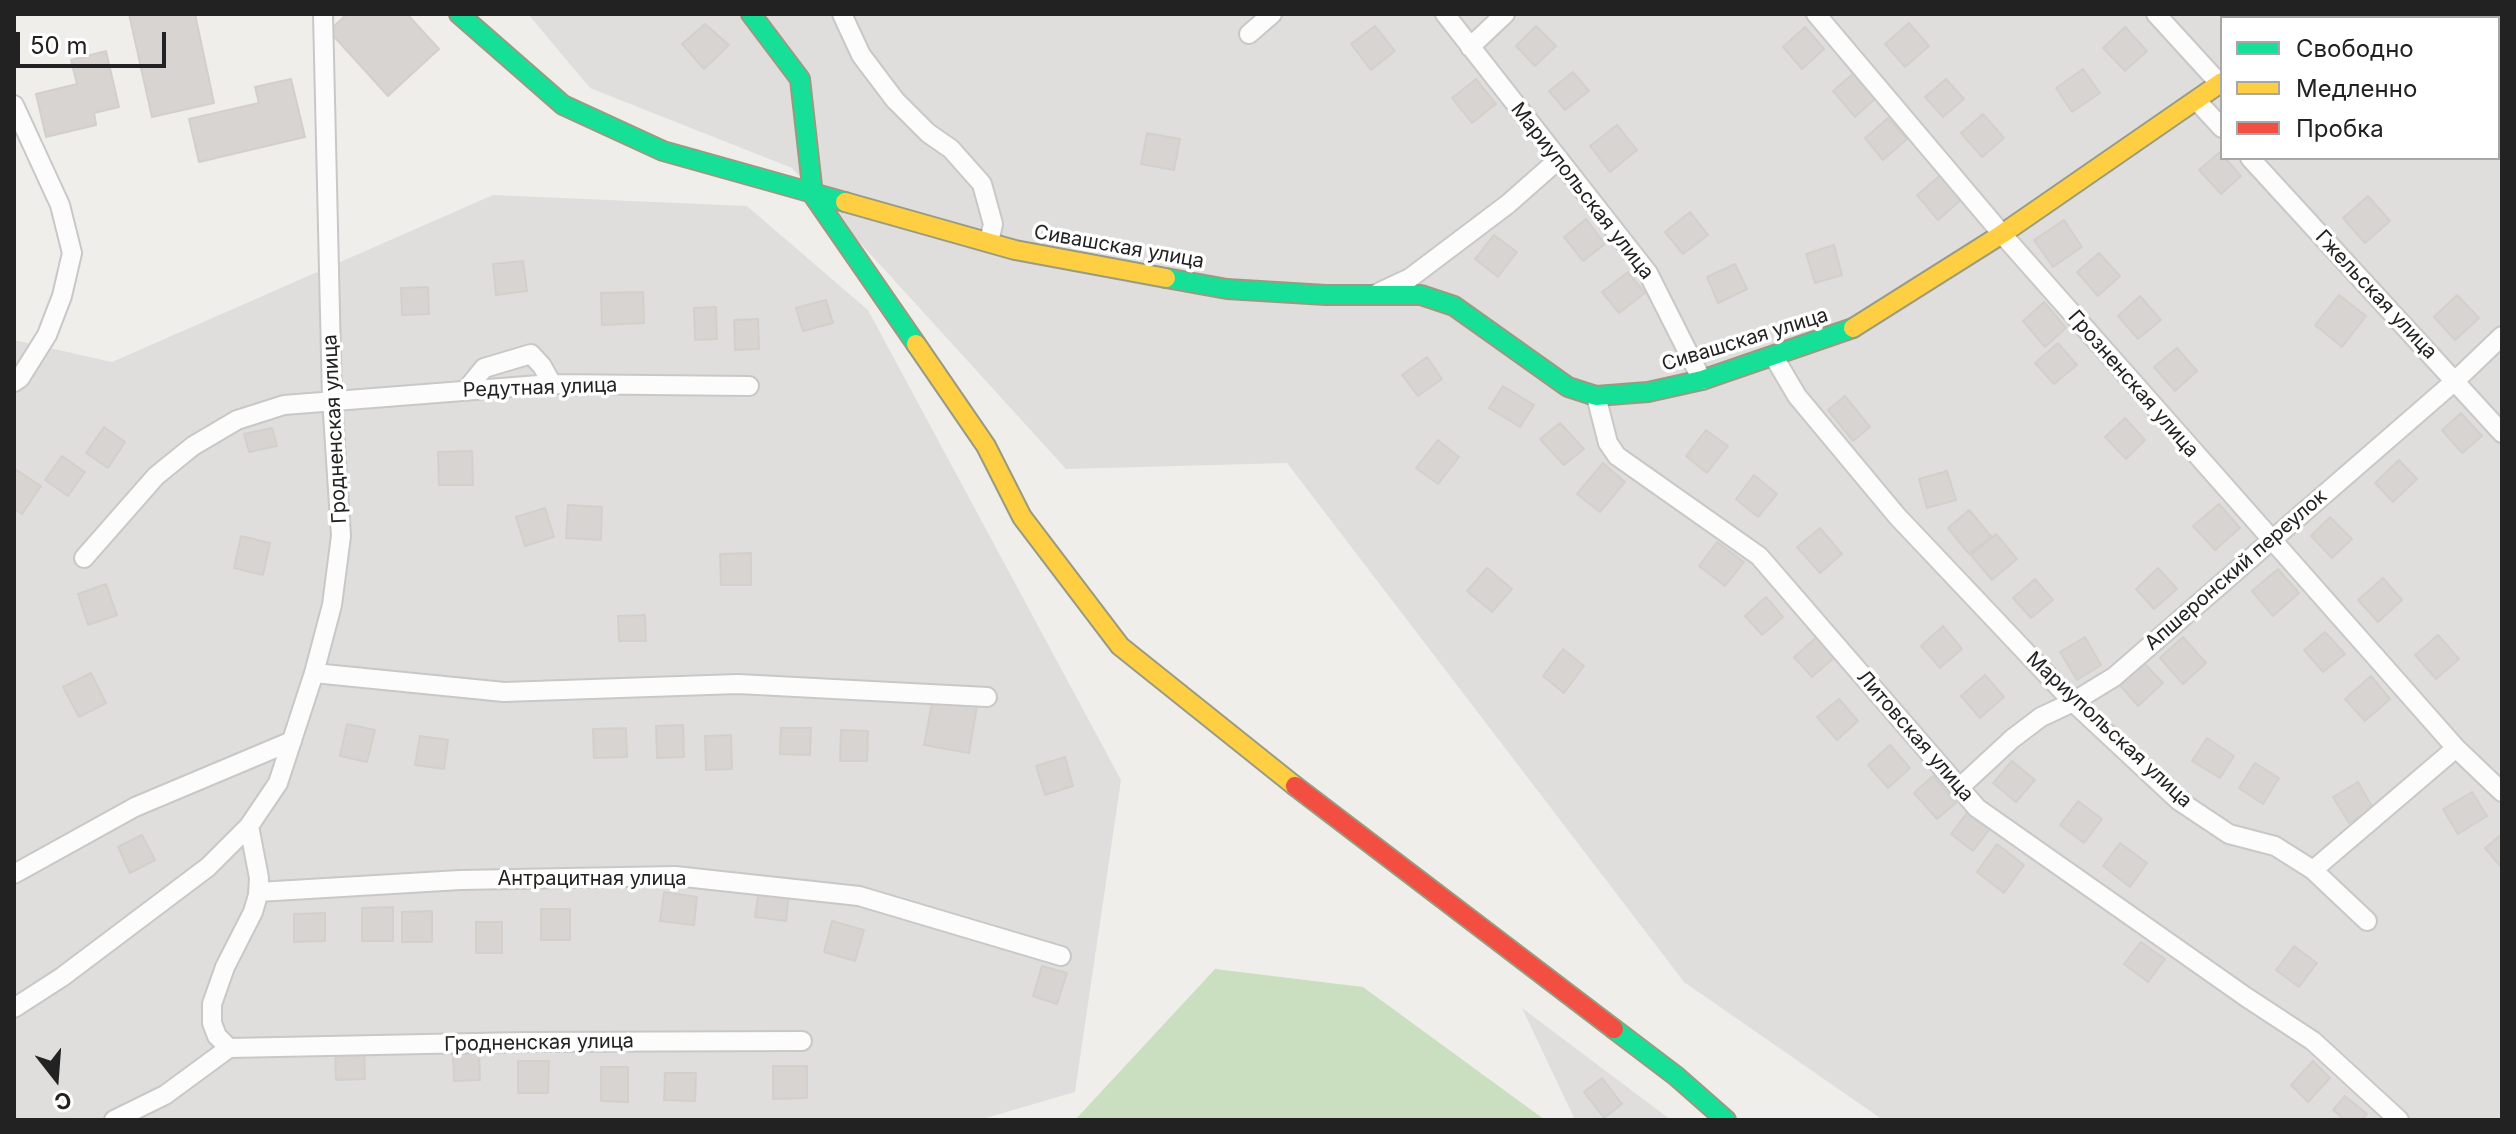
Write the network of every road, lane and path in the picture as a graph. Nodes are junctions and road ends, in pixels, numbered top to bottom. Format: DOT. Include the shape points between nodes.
graph roads {
  1 [pos="323,14"];
  2 [pos="459,14"];
  3 [pos="751,14"];
  4 [pos="842,14"];
  5 [pos="1272,14"];
  6 [pos="1445,14"];
  7 [pos="1505,14"];
  8 [pos="1816,14"];
  9 [pos="2156,14"];
  10 [pos="1249,34"];
  11 [pos="1470,47"];
  12 [pos="2220,82"];
  13 [pos="2220,84"];
  14 [pos="2197,101"];
  15 [pos="14,105"];
  16 [pos="2220,126"];
  17 [pos="1559,159"];
  18 [pos="2252,160"];
  19 [pos="813,195"];
  20 [pos="2002,234"];
  21 [pos="989,242"];
  22 [pos="1378,293"];
  23 [pos="2502,336"];
  24 [pos="1774,357"];
  25 [pos="1702,380"];
  26 [pos="2455,381"];
  27 [pos="14,382"];
  28 [pos="552,384"];
  29 [pos="749,386"];
  30 [pos="466,390"];
  31 [pos="1596,396"];
  32 [pos="332,399"];
  33 [pos="2502,433"];
  34 [pos="2270,540"];
  35 [pos="84,558"];
  36 [pos="314,673"];
  37 [pos="987,697"];
  38 [pos="2073,702"];
  39 [pos="292,741"];
  40 [pos="2456,748"];
  41 [pos="1959,788"];
  42 [pos="2502,792"];
  43 [pos="249,826"];
  44 [pos="2313,870"];
  45 [pos="14,874"];
  46 [pos="258,892"];
  47 [pos="2367,921"];
  48 [pos="1061,956"];
  49 [pos="14,1008"];
  50 [pos="802,1041"];
  51 [pos="229,1048"];
  52 [pos="114,1120"];
  53 [pos="1726,1120"];
  54 [pos="2399,1120"];
  1 -- 32 [label="street, Гродненская улица"];
  2 -- 19 [label="street, Сивашская улица" via="563,105 663,151"];
  3 -- 19 [label="street" via="800,79"];
  4 -- 21 [label="street" via="861,55 895,100 982,184 993,224"];
  5 -- 10 [label="street"];
  6 -- 11 [label="street, Мариупольская улица"];
  7 -- 11 [label="street"];
  8 -- 20 [label="street, Грозненская улица"];
  9 -- 12 [label="street"];
  11 -- 17 [label="street, Мариупольская улица"];
  13 -- 14 [label="street, Сивашская улица"];
  14 -- 16 [label="street"];
  14 -- 20 [label="street, Сивашская улица"];
  15 -- 27 [label="street" via="60,205 72,253 47,335"];
  17 -- 22 [label="street" via="1410,278"];
  17 -- 25 [label="street, Мариупольская улица" via="1648,273"];
  18 -- 26 [label="street, Гжельская улица"];
  19 -- 21 [label="street, Сивашская улица"];
  19 -- 53 [label="street" via="986,446 1022,517 1120,646"];
  20 -- 24 [label="street, Сивашская улица" via="1859,326"];
  20 -- 34 [label="street, Грозненская улица"];
  21 -- 22 [label="street, Сивашская улица" via="1227,289"];
  22 -- 31 [label="street, Сивашская улица" via="1421,295 1454,306 1568,387"];
  23 -- 26 [label="street, Апшеронский переулок"];
  24 -- 25 [label="street, Сивашская улица"];
  24 -- 38 [label="street, Мариупольская улица" via="1797,396 1887,505"];
  25 -- 31 [label="street, Сивашская улица"];
  26 -- 33 [label="street, Гжельская улица"];
  26 -- 34 [label="street, Апшеронский переулок"];
  28 -- 29 [label="street, Редутная улица"];
  28 -- 30 [label="street, Редутная улица"];
  28 -- 30 [label="street" via="531,354 484,368"];
  30 -- 32 [label="street, Редутная улица"];
  31 -- 41 [label="street, Литовская улица" via="1608,443 1617,456 1759,556"];
  32 -- 35 [label="street, Редутная улица" via="284,405 237,420 193,446 156,476"];
  32 -- 36 [label="street, Гродненская улица" via="341,536 332,605"];
  34 -- 38 [label="street, Апшеронский переулок" via="2114,677"];
  34 -- 40 [label="street, Грозненская улица"];
  36 -- 37 [label="street" via="504,692 738,684"];
  36 -- 39 [label="street, Гродненская улица"];
  38 -- 41 [label="street, Апшеронский переулок" via="2041,717"];
  38 -- 44 [label="street, Мариупольская улица" via="2178,800 2229,834 2275,846"];
  39 -- 43 [label="street, Гродненская улица" via="278,783"];
  39 -- 45 [label="street" via="135,807"];
  40 -- 42 [label="street"];
  40 -- 44 [label="street"];
  41 -- 54 [label="street, Литовская улица" via="1977,808 2313,1041"];
  43 -- 46 [label="street"];
  43 -- 49 [label="street, Гродненская улица" via="208,867"];
  44 -- 47 [label="street, Мариупольская улица"];
  46 -- 48 [label="street, Антрацитная улица" via="460,880 675,876 859,896"];
  46 -- 51 [label="street" via="212,1004 217,1036"];
  50 -- 51 [label="street, Гродненская улица"];
  51 -- 52 [label="street" via="165,1095"];
}
